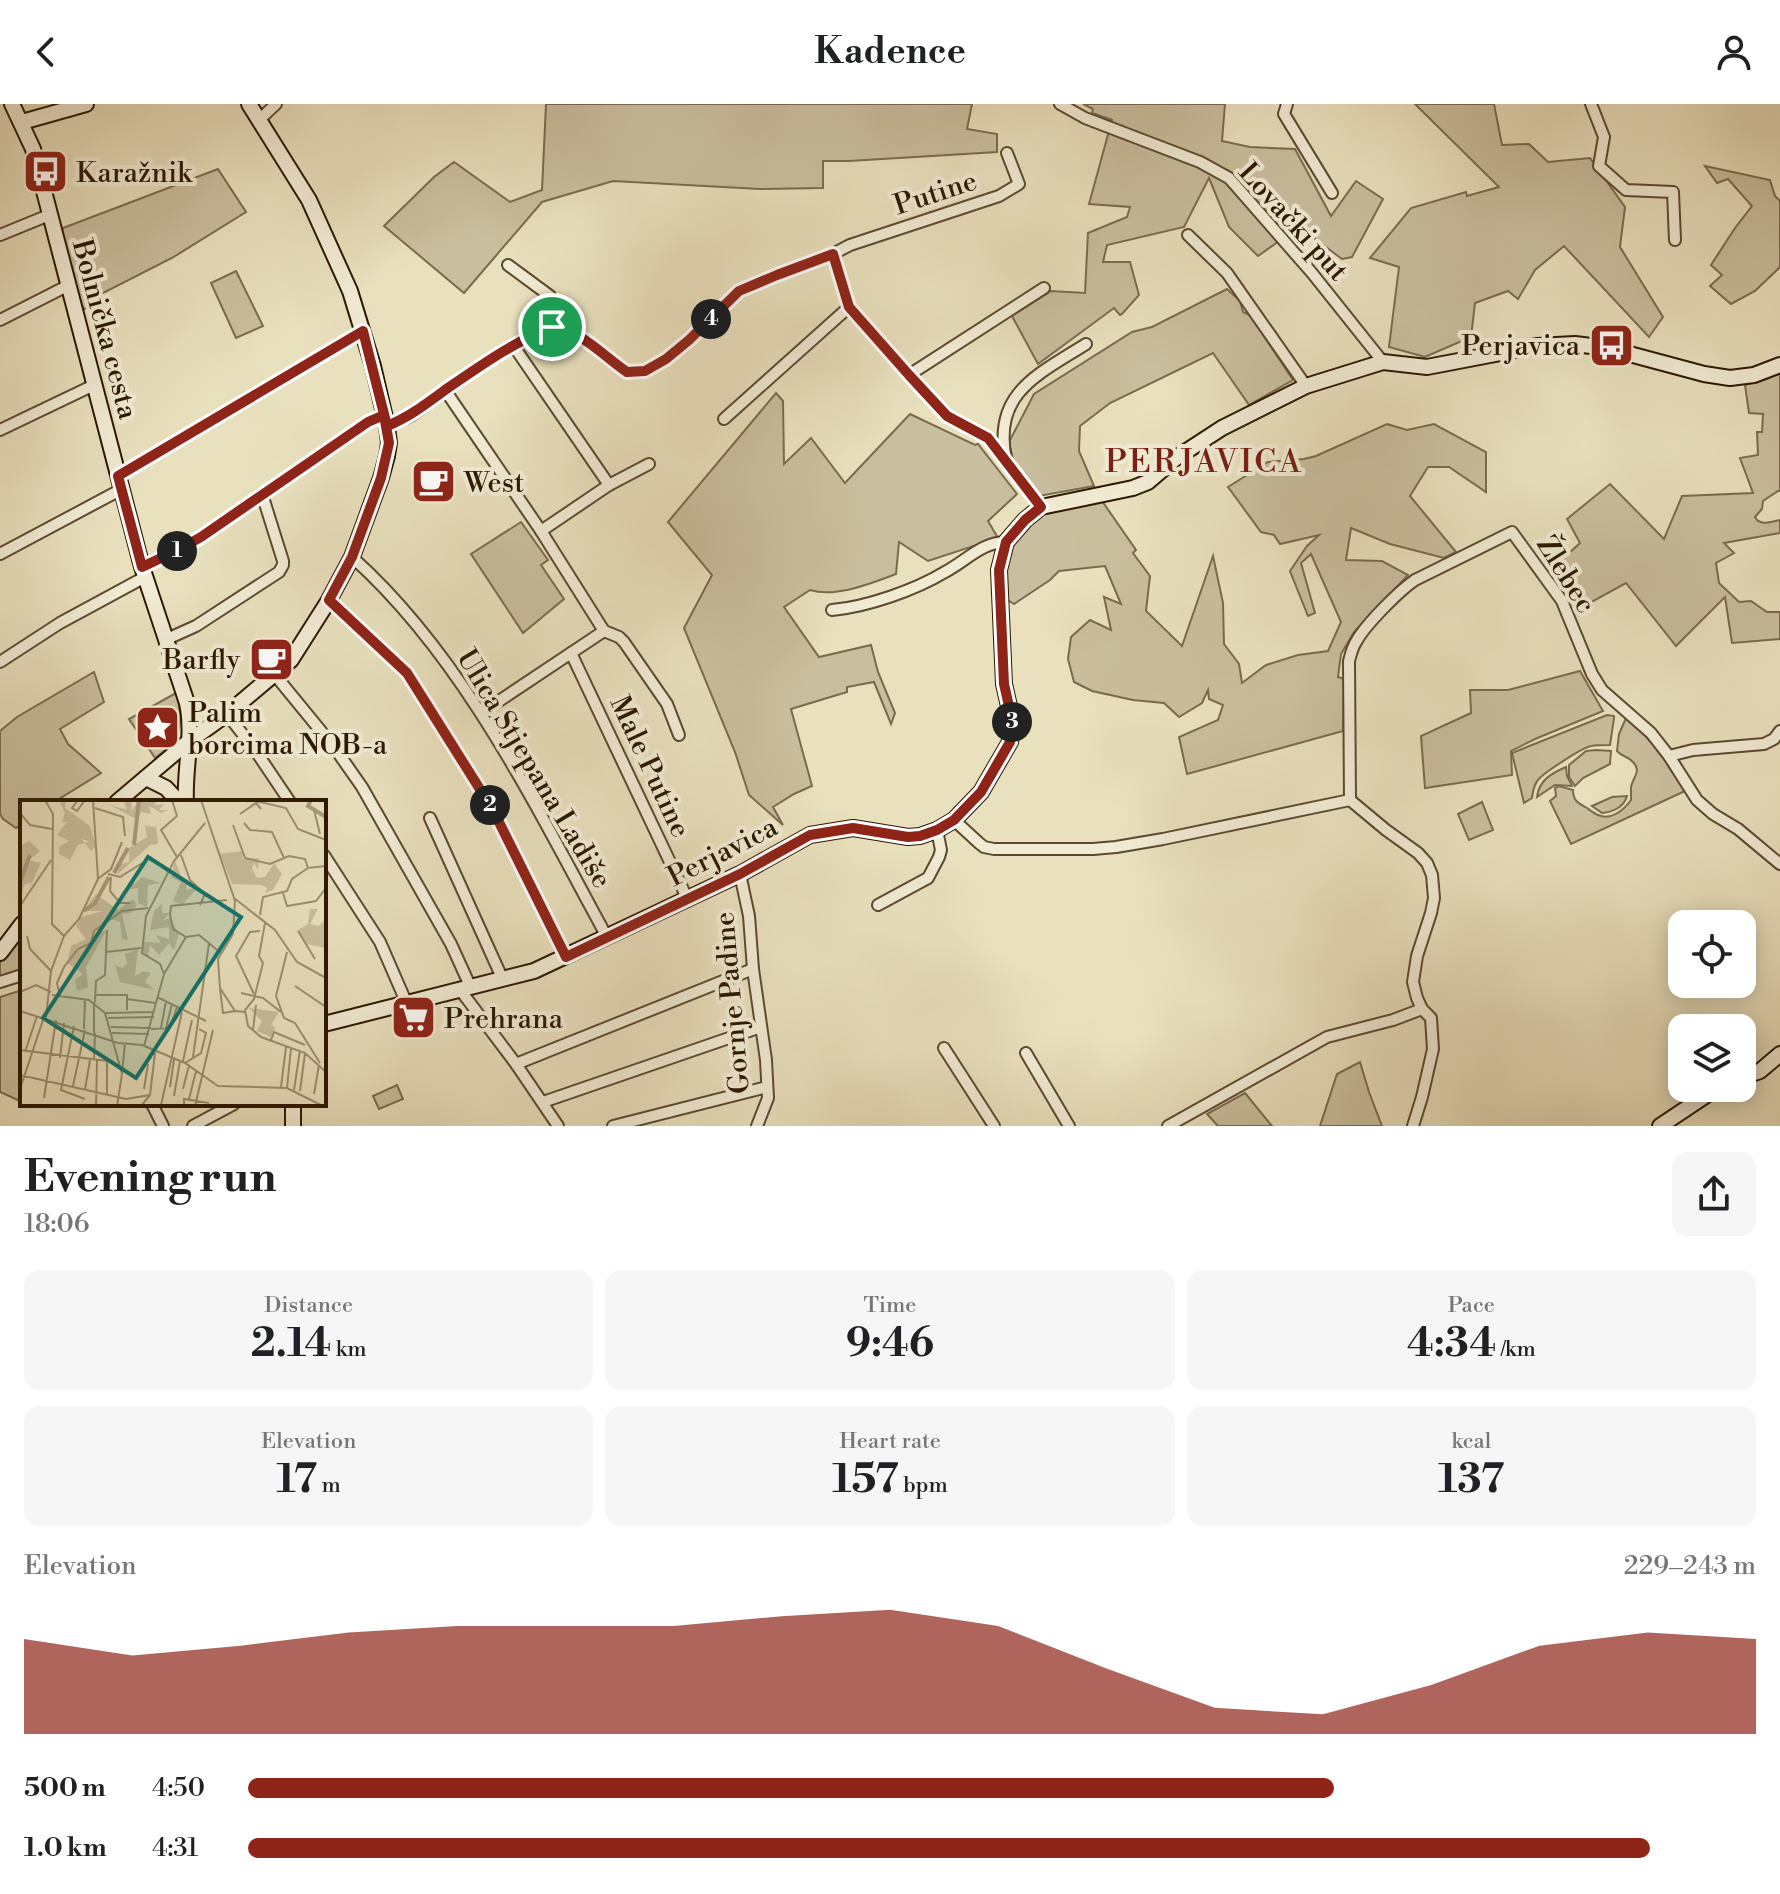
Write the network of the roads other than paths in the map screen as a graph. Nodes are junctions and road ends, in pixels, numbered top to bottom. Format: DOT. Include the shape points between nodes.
graph roads {
  1 [pos="12,104"];
  2 [pos="86,104"];
  3 [pos="249,104"];
  4 [pos="276,104"];
  5 [pos="1060,104"];
  6 [pos="1287,104"];
  7 [pos="1591,104"];
  8 [pos="259,120"];
  9 [pos="22,122"];
  10 [pos="1007,153"];
  11 [pos="1332,193"];
  12 [pos="49,215"];
  13 [pos="0,235"];
  14 [pos="1188,235"];
  15 [pos="1675,240"];
  16 [pos="833,254"];
  17 [pos="508,265"];
  18 [pos="69,285"];
  19 [pos="1044,288"];
  20 [pos="849,307"];
  21 [pos="0,320"];
  22 [pos="552,327"];
  23 [pos="363,331"];
  24 [pos="1086,344"];
  25 [pos="513,345"];
  26 [pos="1383,362"];
  27 [pos="1780,365"];
  28 [pos="909,375"];
  29 [pos="94,385"];
  30 [pos="1306,386"];
  31 [pos="445,390"];
  32 [pos="724,419"];
  33 [pos="386,420"];
  34 [pos="0,430"];
  35 [pos="1007,463"];
  36 [pos="649,464"];
  37 [pos="120,483"];
  38 [pos="609,485"];
  39 [pos="262,494"];
  40 [pos="1041,507"];
  41 [pos="541,531"];
  42 [pos="1006,542"];
  43 [pos="0,554"];
  44 [pos="352,557"];
  45 [pos="143,572"];
  46 [pos="329,600"];
  47 [pos="832,610"];
  48 [pos="604,631"];
  49 [pos="167,639"];
  50 [pos="571,653"];
  51 [pos="0,662"];
  52 [pos="275,675"];
  53 [pos="481,713"];
  54 [pos="227,714"];
  55 [pos="1780,731"];
  56 [pos="679,735"];
  57 [pos="188,742"];
  58 [pos="1669,756"];
  59 [pos="146,778"];
  60 [pos="119,800"];
  61 [pos="177,800"];
  62 [pos="186,800"];
  63 [pos="289,800"];
  64 [pos="1350,800"];
  65 [pos="430,818"];
  66 [pos="954,820"];
  67 [pos="937,830"];
  68 [pos="326,858"];
  69 [pos="1780,864"];
  70 [pos="740,874"];
  71 [pos="687,898"];
  72 [pos="878,905"];
  73 [pos="20,927"];
  74 [pos="607,937"];
  75 [pos="0,953"];
  76 [pos="566,957"];
  77 [pos="753,969"];
  78 [pos="20,976"];
  79 [pos="503,980"];
  80 [pos="0,982"];
  81 [pos="466,990"];
  82 [pos="407,1004"];
  83 [pos="1422,1009"];
  84 [pos="326,1024"];
  85 [pos="761,1027"];
  86 [pos="944,1048"];
  87 [pos="1026,1053"];
  88 [pos="1780,1054"];
  89 [pos="516,1064"];
  90 [pos="1756,1072"];
  91 [pos="767,1087"];
  92 [pos="543,1102"];
  93 [pos="1696,1102"];
  94 [pos="153,1106"];
  95 [pos="230,1106"];
  96 [pos="163,1126"];
  97 [pos="193,1126"];
  98 [pos="558,1126"];
  99 [pos="613,1126"];
  100 [pos="757,1126"];
  101 [pos="994,1126"];
  102 [pos="1069,1126"];
  103 [pos="1168,1126"];
  104 [pos="1413,1126"];
  105 [pos="1660,1126"];
  1 -- 9 [label="street, Bolnička cesta"];
  2 -- 9 [label="street"];
  3 -- 8 [label="street"];
  4 -- 8 [label="street"];
  5 -- 26 [label="street, Lovački put" via="1229,178"];
  6 -- 11 [label="street" via="1284,114"];
  7 -- 15 [label="street" via="1604,137 1599,166 1626,190 1673,192"];
  8 -- 23 [label="street" via="309,200"];
  9 -- 12 [label="street, Bolnička cesta"];
  10 -- 16 [label="street, Putine" via="1019,184 999,196"];
  12 -- 13 [label="street"];
  12 -- 18 [label="street, Bolnička cesta"];
  14 -- 30 [label="street" via="1227,273"];
  16 -- 20 [label="street"];
  16 -- 22 [label="street, Putine" via="739,291 689,340 645,371 627,372 578,336"];
  17 -- 22 [label="street" via="550,296"];
  18 -- 21 [label="street"];
  18 -- 29 [label="street, Bolnička cesta"];
  19 -- 28 [label="street"];
  20 -- 28 [label="street"];
  20 -- 32 [label="street"];
  22 -- 25 [label="street"];
  23 -- 33 [label="street"];
  23 -- 37 [label="street"];
  24 -- 35 [label="street" via="1018,394 1006,415 1002,442"];
  25 -- 31 [label="street"];
  25 -- 38 [label="street"];
  26 -- 27 [label="street" via="1427,367 1575,344 1730,378"];
  26 -- 30 [label="street"];
  28 -- 35 [label="street" via="947,416 988,438"];
  29 -- 34 [label="street"];
  29 -- 37 [label="street, Bolnička cesta"];
  30 -- 40 [label="street" via="1222,428 1148,482"];
  31 -- 33 [label="street" via="406,418"];
  31 -- 41 [label="street, Male Putine"];
  33 -- 39 [label="street" via="368,422"];
  33 -- 44 [label="street" via="389,443 381,478"];
  35 -- 40 [label="street"];
  36 -- 38 [label="street"];
  37 -- 43 [label="street"];
  37 -- 45 [label="street, Bolnička cesta"];
  38 -- 41 [label="street"];
  39 -- 45 [label="street"];
  39 -- 49 [label="street" via="283,561 279,572"];
  40 -- 42 [label="street"];
  41 -- 48 [label="street, Male Putine"];
  42 -- 47 [label="street" via="985,545 945,573 899,593"];
  42 -- 66 [label="street, Perjavica" via="999,570 1004,684 1013,724 1010,742 981,792"];
  44 -- 46 [label="street"];
  44 -- 53 [label="street, Ulica Stjepana Ladiše" via="409,615"];
  45 -- 49 [label="street, Bolnička cesta"];
  45 -- 51 [label="street"];
  46 -- 52 [label="street" via="291,660"];
  46 -- 76 [label="street" via="407,673 493,810"];
  48 -- 50 [label="street"];
  48 -- 56 [label="street, Male Putine" via="624,642 667,704"];
  49 -- 57 [label="street, Bolnička cesta" via="190,717"];
  50 -- 53 [label="street"];
  50 -- 71 [label="street, Male Putine"];
  52 -- 54 [label="street"];
  52 -- 81 [label="street" via="362,787 445,932"];
  53 -- 74 [label="street, Ulica Stjepana Ladiše"];
  54 -- 57 [label="street"];
  54 -- 63 [label="street"];
  55 -- 58 [label="street" via="1764,744"];
  57 -- 59 [label="street"];
  57 -- 62 [label="street, Bolnička cesta"];
  58 -- 64 [label="street, Žlebec" via="1598,684 1562,601 1512,532 1415,580 1361,633 1349,661"];
  58 -- 69 [label="street, Žlebec" via="1697,800"];
  59 -- 60 [label="street"];
  59 -- 61 [label="street"];
  64 -- 66 [label="street" via="1093,849 984,847"];
  64 -- 83 [label="street" via="1418,853 1430,869 1434,898 1413,982"];
  65 -- 79 [label="street"];
  66 -- 67 [label="street, Perjavica"];
  67 -- 70 [label="street, Perjavica" via="908,837 853,828 818,833"];
  67 -- 72 [label="street" via="941,850 928,878"];
  68 -- 82 [label="street" via="380,942"];
  70 -- 71 [label="street, Perjavica"];
  70 -- 77 [label="street, Gornje Padine"];
  71 -- 74 [label="street, Perjavica"];
  73 -- 75 [label="street"];
  74 -- 76 [label="street, Perjavica"];
  76 -- 79 [label="street, Perjavica"];
  77 -- 85 [label="street, Gornje Padine"];
  77 -- 89 [label="street"];
  78 -- 80 [label="street"];
  79 -- 81 [label="street, Perjavica"];
  81 -- 82 [label="street, Perjavica"];
  81 -- 89 [label="street"];
  82 -- 84 [label="street, Perjavica"];
  83 -- 103 [label="street" via="1327,1037"];
  83 -- 104 [label="street" via="1431,1018 1433,1049"];
  85 -- 91 [label="street, Gornje Padine"];
  85 -- 92 [label="street"];
  86 -- 101 [label="street"];
  87 -- 102 [label="street"];
  88 -- 90 [label="street"];
  89 -- 92 [label="street"];
  91 -- 99 [label="street"];
  91 -- 100 [label="street, Gornje Padine"];
  92 -- 98 [label="street"];
  93 -- 105 [label="street"];
  94 -- 96 [label="street"];
  95 -- 97 [label="street"];
}
